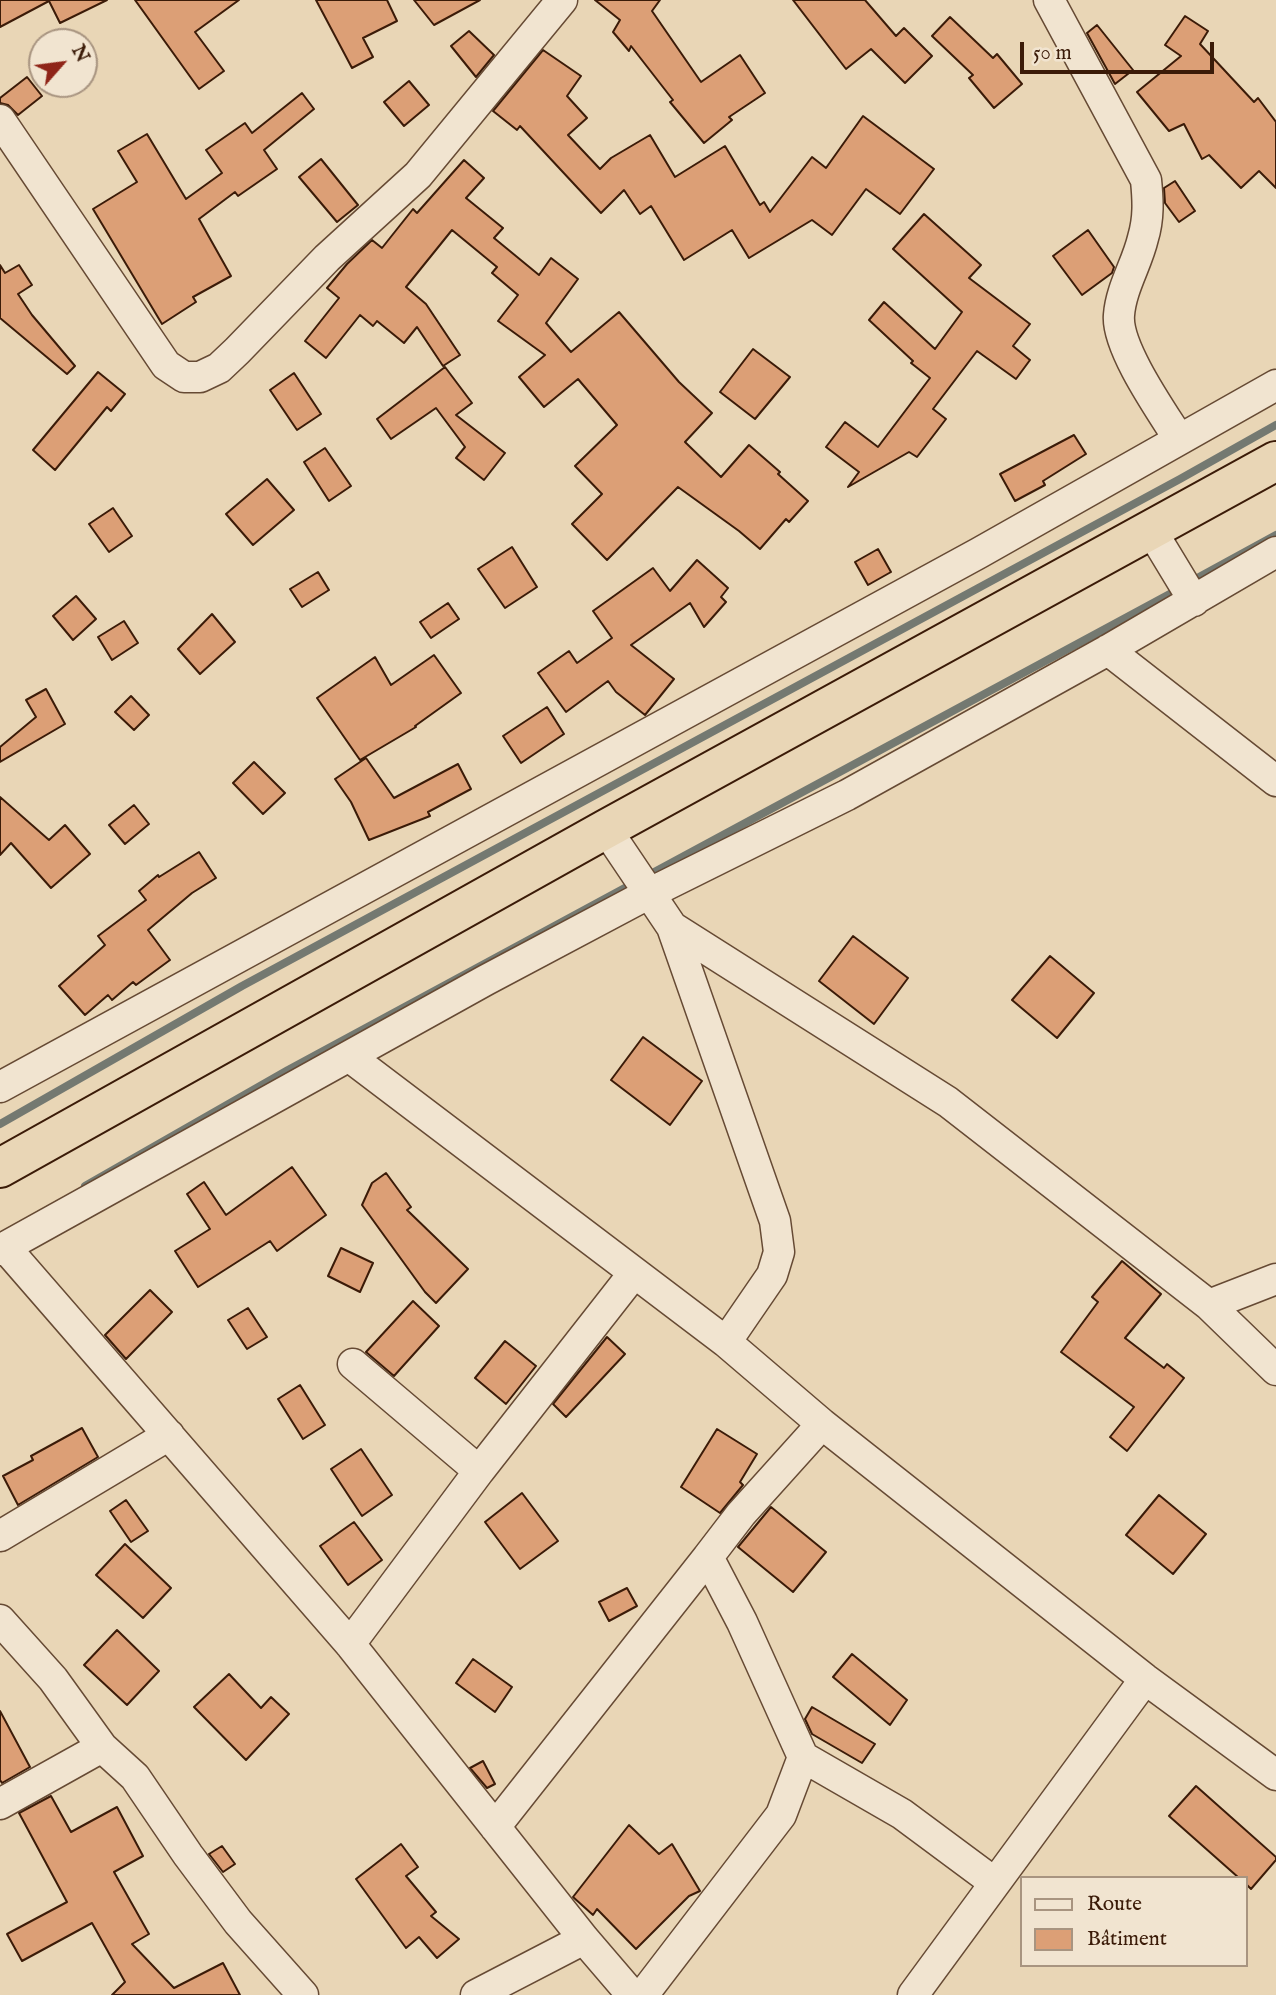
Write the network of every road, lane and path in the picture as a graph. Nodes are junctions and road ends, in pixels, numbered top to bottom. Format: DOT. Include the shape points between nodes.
graph roads {
  1 [pos="562,0"];
  2 [pos="1049,0"];
  3 [pos="0,120"];
  4 [pos="1276,385"];
  5 [pos="1180,439"];
  6 [pos="1276,461"];
  7 [pos="1151,530"];
  8 [pos="1276,552"];
  9 [pos="1194,601"];
  10 [pos="1108,650"];
  11 [pos="1276,781"];
  12 [pos="606,829"];
  13 [pos="642,884"];
  14 [pos="671,927"];
  15 [pos="351,1056"];
  16 [pos="0,1087"];
  17 [pos="0,1168"];
  18 [pos="2,1248"];
  19 [pos="634,1273"];
  20 [pos="1276,1279"];
  21 [pos="1209,1305"];
  22 [pos="726,1342"];
  23 [pos="353,1364"];
  24 [pos="1276,1370"];
  25 [pos="822,1424"];
  26 [pos="169,1435"];
  27 [pos="479,1471"];
  28 [pos="0,1536"];
  29 [pos="708,1557"];
  30 [pos="0,1620"];
  31 [pos="350,1644"];
  32 [pos="1145,1679"];
  33 [pos="102,1747"];
  34 [pos="803,1757"];
  35 [pos="1276,1775"];
  36 [pos="0,1804"];
  37 [pos="495,1827"];
  38 [pos="995,1883"];
  39 [pos="584,1939"];
  40 [pos="303,1995"];
  41 [pos="476,1995"];
  42 [pos="632,1995"];
  43 [pos="643,1995"];
  44 [pos="913,1995"];
  1 -- 3 [label="street" via="418,175 327,258 219,368 200,377 184,377 166,365"];
  2 -- 5 [label="street" via="1146,180 1149,212 1118,317 1124,344"];
  4 -- 5 [label="street"];
  5 -- 16 [label="street" via="979,554"];
  6 -- 7 [label="highway"];
  7 -- 9 [label="street"];
  7 -- 12 [label="highway"];
  8 -- 9 [label="street"];
  9 -- 10 [label="street"];
  10 -- 11 [label="street"];
  10 -- 13 [label="street" via="847,794"];
  12 -- 13 [label="street"];
  12 -- 17 [label="highway"];
  13 -- 14 [label="street"];
  13 -- 15 [label="street"];
  14 -- 21 [label="street" via="948,1102"];
  14 -- 22 [label="street" via="775,1221 779,1252 772,1275"];
  15 -- 18 [label="street"];
  15 -- 19 [label="street"];
  18 -- 26 [label="street"];
  19 -- 22 [label="street"];
  19 -- 27 [label="street"];
  20 -- 21 [label="street"];
  21 -- 24 [label="street"];
  22 -- 25 [label="street"];
  23 -- 27 [label="street"];
  25 -- 29 [label="street"];
  25 -- 32 [label="street"];
  26 -- 28 [label="street"];
  26 -- 31 [label="street"];
  27 -- 31 [label="street"];
  29 -- 34 [label="street"];
  29 -- 37 [label="street"];
  30 -- 33 [label="street" via="52,1679"];
  31 -- 37 [label="street"];
  32 -- 35 [label="street"];
  32 -- 38 [label="street"];
  33 -- 36 [label="street"];
  33 -- 40 [label="street" via="135,1777 238,1922"];
  34 -- 38 [label="street" via="902,1814"];
  34 -- 43 [label="street" via="781,1815"];
  37 -- 39 [label="street"];
  38 -- 44 [label="street"];
  39 -- 41 [label="street"];
  39 -- 42 [label="street"];
}
